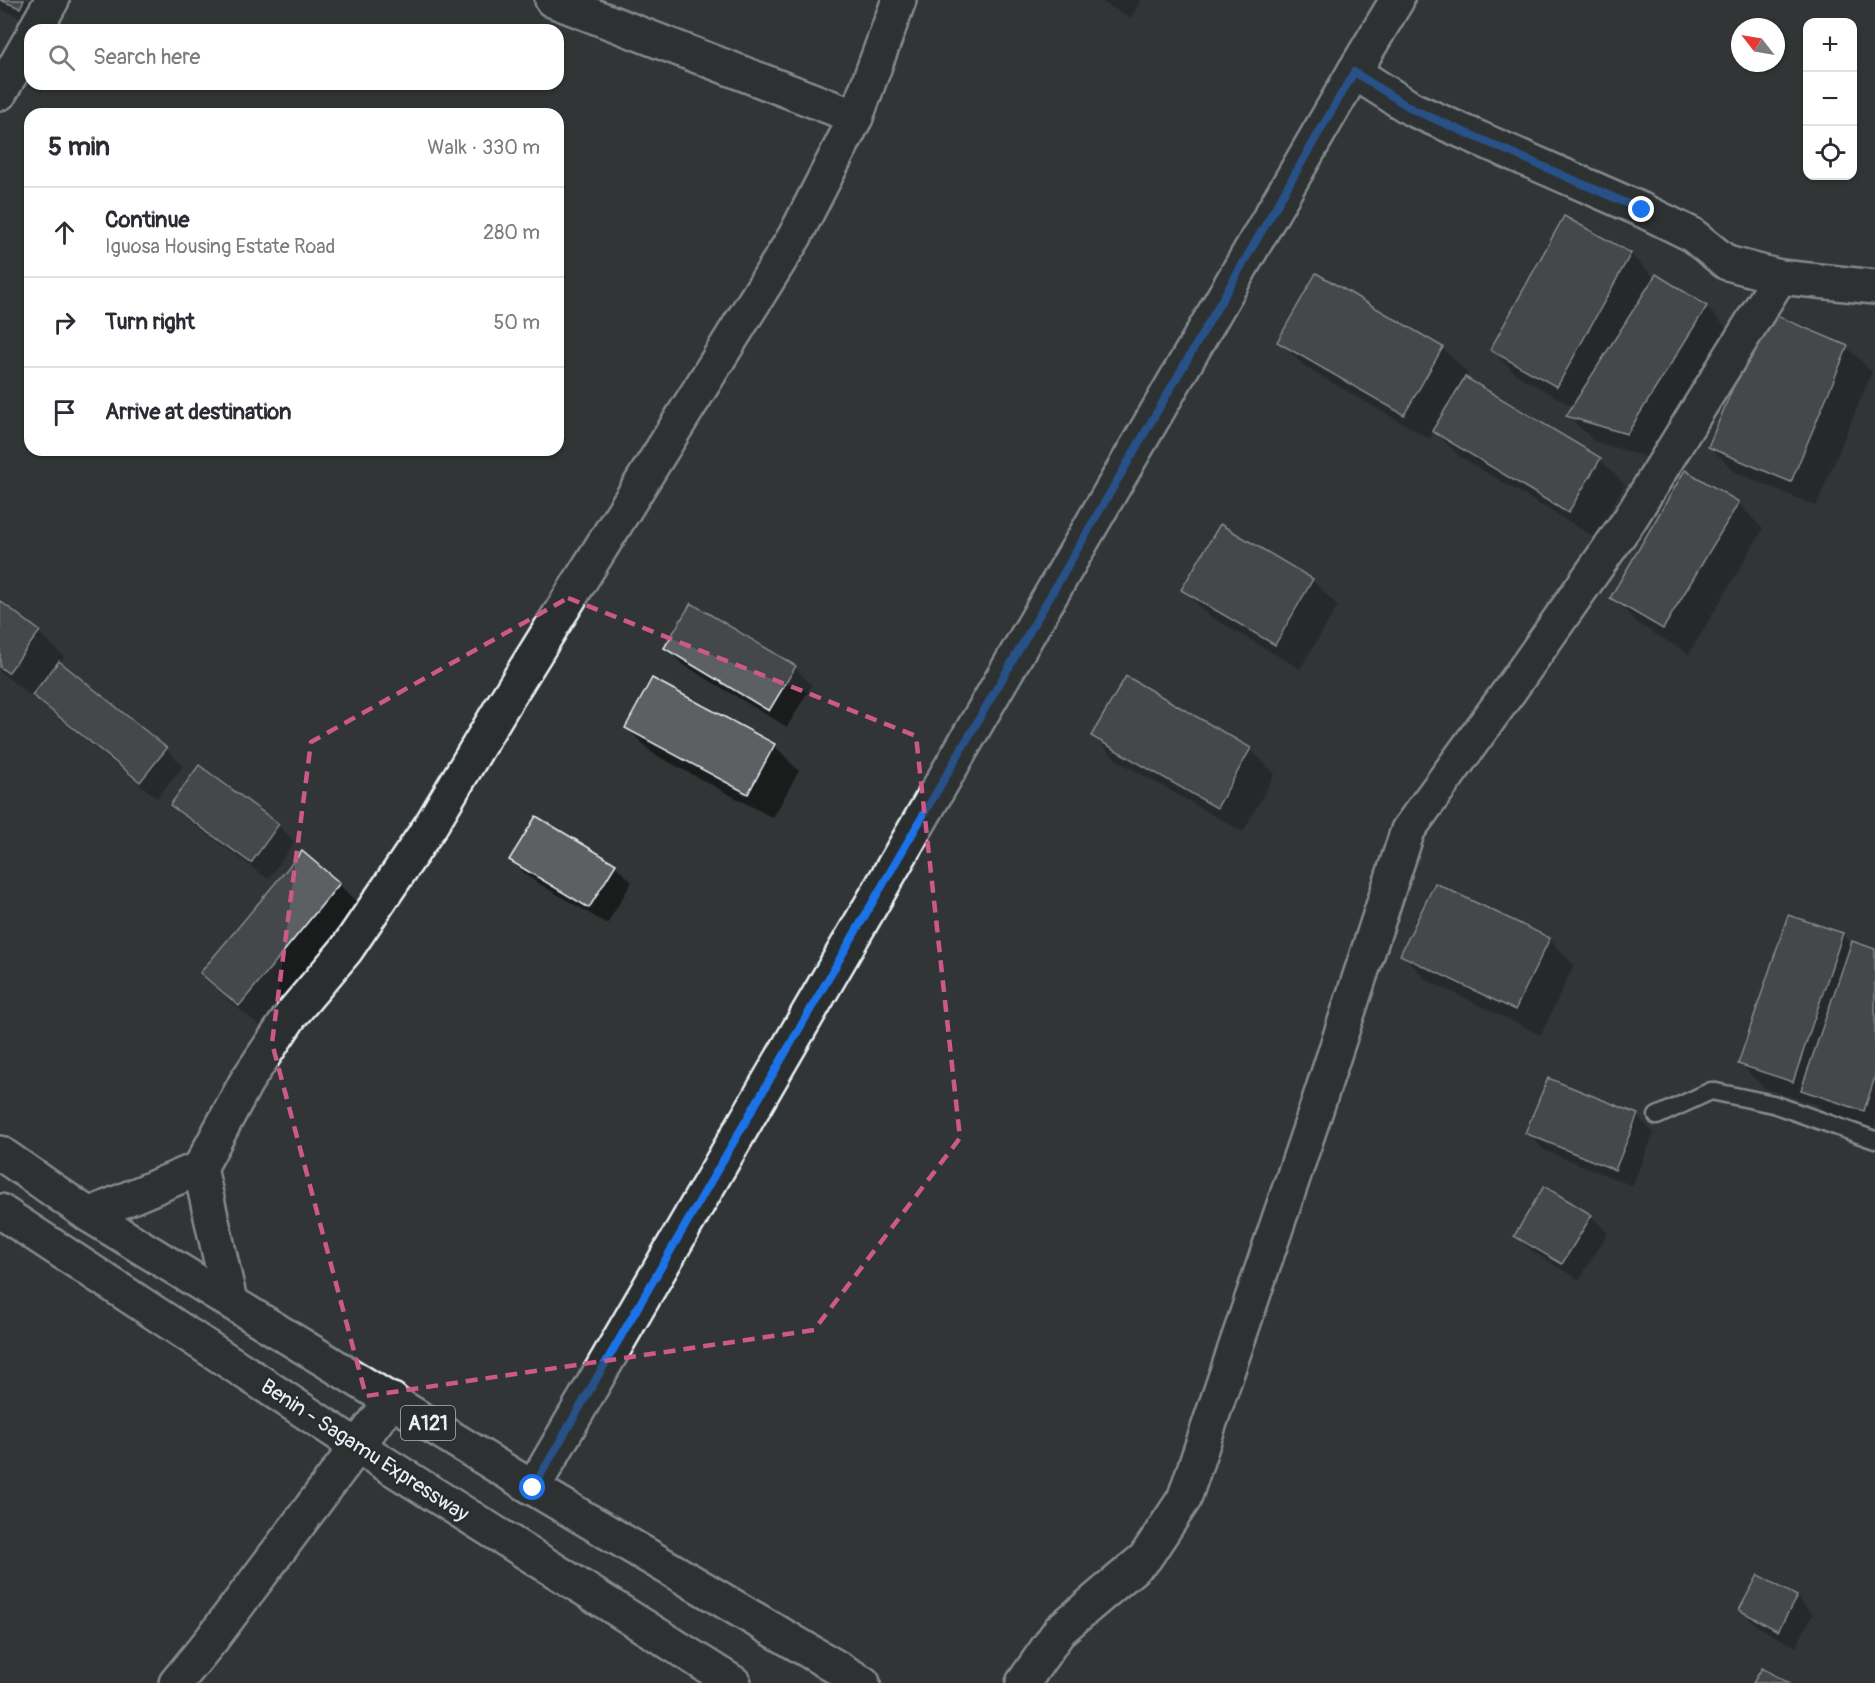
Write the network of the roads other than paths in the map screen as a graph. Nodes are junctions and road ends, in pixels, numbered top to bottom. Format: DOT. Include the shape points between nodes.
graph roads {
  1 [pos="52,0"];
  2 [pos="552,0"];
  3 [pos="899,0"];
  4 [pos="1397,0"];
  5 [pos="38,24"];
  6 [pos="24,51"];
  7 [pos="1354,72"];
  8 [pos="0,93"];
  9 [pos="856,117"];
  10 [pos="1780,277"];
  11 [pos="1875,287"];
  12 [pos="1657,1116"];
  13 [pos="1875,1140"];
  14 [pos="0,1153"];
  15 [pos="200,1168"];
  16 [pos="0,1211"];
  17 [pos="89,1215"];
  18 [pos="230,1301"];
  19 [pos="392,1401"];
  20 [pos="357,1446"];
  21 [pos="533,1488"];
  22 [pos="722,1680"];
  23 [pos="176,1683"];
  24 [pos="863,1683"];
  25 [pos="1023,1683"];
  1 -- 5 [label="main road"];
  2 -- 9 [label="main road"];
  3 -- 9 [label="main road"];
  4 -- 7 [label="main road"];
  6 -- 8 [label="main road"];
  7 -- 10 [label="main road" via="1412,109 1691,234 1727,263"];
  7 -- 21 [label="main road"];
  9 -- 15 [label="main road" via="795,236 431,825 346,950 284,1024 246,1082"];
  10 -- 11 [label="main road"];
  10 -- 25 [label="main road" via="1630,519 1408,830 1184,1499 1145,1558 1060,1630"];
  12 -- 13 [label="lane" via="1711,1091 1773,1104"];
  14 -- 17 [label="main road, A121"];
  15 -- 17 [label="main road"];
  15 -- 18 [label="main road"];
  16 -- 20 [label="main road, Benin - Sagamu Expressway / A121"];
  17 -- 18 [label="main road, A121"];
  18 -- 19 [label="main road, A121"];
  19 -- 20 [label="main road"];
  19 -- 21 [label="main road, A121"];
  20 -- 22 [label="main road, Benin - Sagamu Expressway / A121"];
  20 -- 23 [label="main road"];
  21 -- 24 [label="main road, A121"];
}
